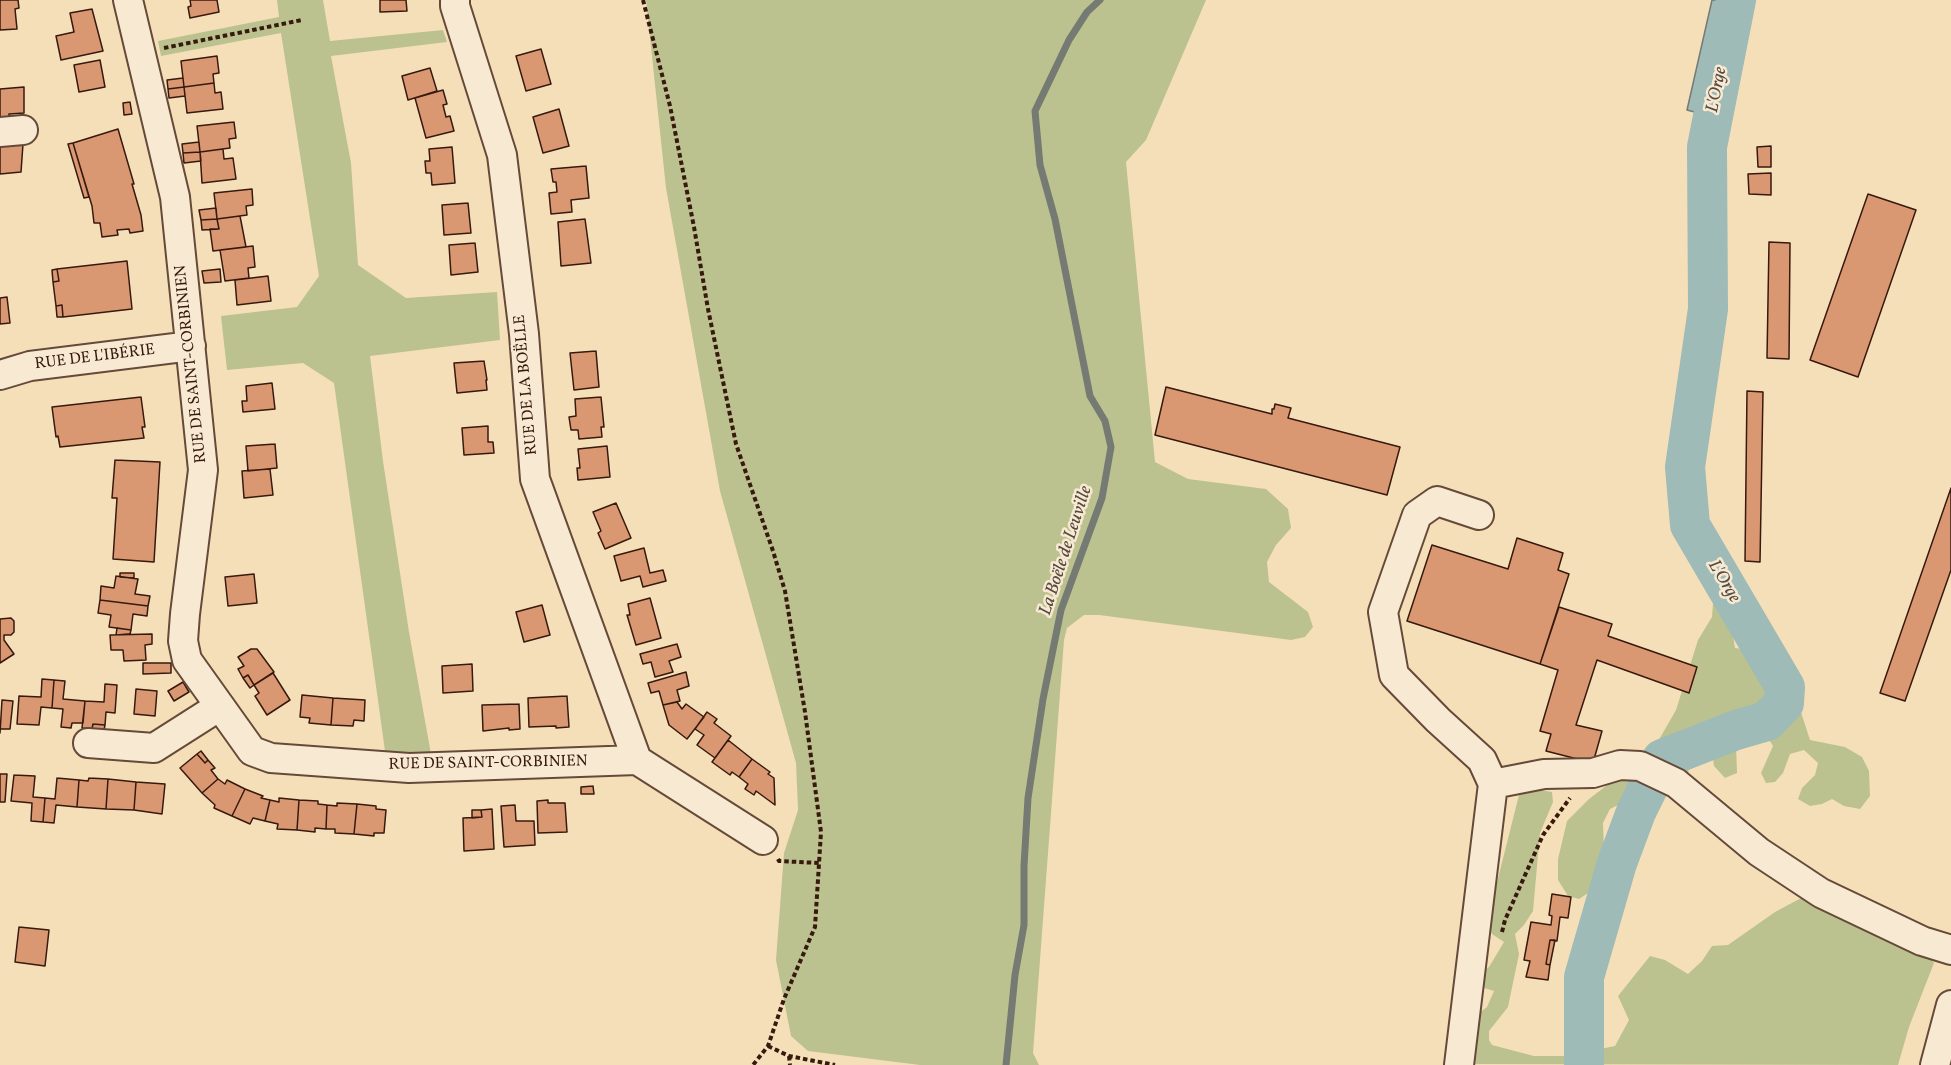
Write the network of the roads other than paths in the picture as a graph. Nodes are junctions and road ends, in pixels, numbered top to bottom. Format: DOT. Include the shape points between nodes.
graph roads {
  1 [pos="128,0"];
  2 [pos="455,0"];
  3 [pos="190,346"];
  4 [pos="0,375"];
  5 [pos="1479,515"];
  6 [pos="219,706"];
  7 [pos="88,743"];
  8 [pos="637,760"];
  9 [pos="1493,784"];
  10 [pos="763,840"];
  11 [pos="1951,950"];
  12 [pos="1951,1005"];
  13 [pos="1459,1065"];
  14 [pos="1935,1065"];
  1 -- 3 [label="street, RUE DE SAINT-CORBINIEN" via="175,197"];
  2 -- 8 [label="street, RUE DE LA BOËLLE" via="502,155 524,334 535,479"];
  3 -- 4 [label="street, RUE DE L'IBÉRIE" via="30,366"];
  3 -- 6 [label="street, RUE DE SAINT-CORBINIEN" via="203,470 183,641 187,660"];
  5 -- 9 [label="street" via="1437,501 1417,515 1383,612 1394,675 1482,760"];
  6 -- 7 [label="street" via="154,748"];
  6 -- 8 [label="street, RUE DE SAINT-CORBINIEN" via="252,751 270,758 409,768"];
  8 -- 10 [label="street"];
  9 -- 11 [label="street" via="1544,774 1593,773 1620,765 1640,766 1676,783 1759,852 1821,893 1922,941"];
  9 -- 13 [label="street"];
  12 -- 14 [label="street"];
}
